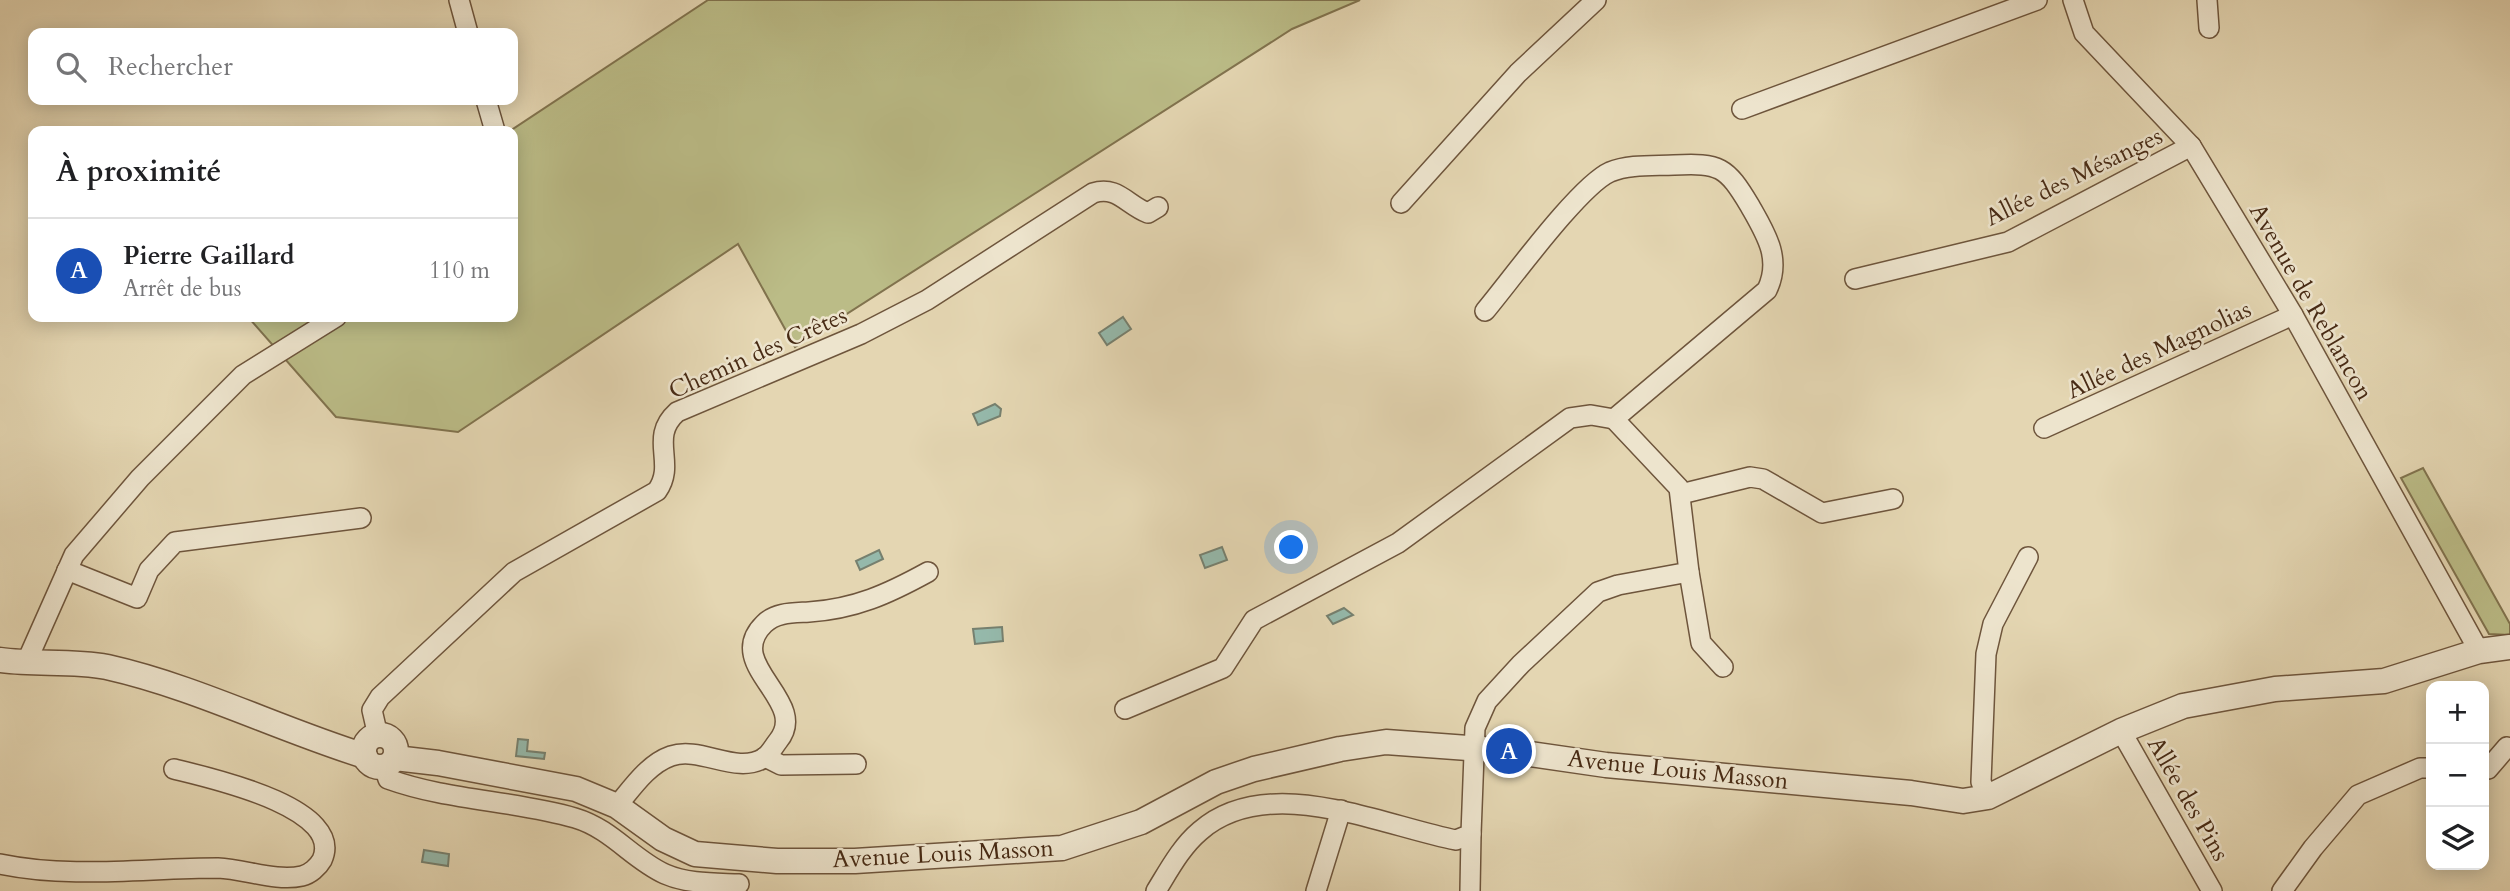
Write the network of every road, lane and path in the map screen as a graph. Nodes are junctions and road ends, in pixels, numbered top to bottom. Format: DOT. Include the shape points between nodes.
graph roads {
  1 [pos="459,0"];
  2 [pos="1596,0"];
  3 [pos="2037,0"];
  4 [pos="2073,0"];
  5 [pos="2207,0"];
  6 [pos="467,28"];
  7 [pos="2209,28"];
  8 [pos="487,105"];
  9 [pos="1742,109"];
  10 [pos="494,126"];
  11 [pos="2191,146"];
  12 [pos="1401,202"];
  13 [pos="1158,207"];
  14 [pos="1855,279"];
  15 [pos="1485,311"];
  16 [pos="2293,315"];
  17 [pos="328,322"];
  18 [pos="1614,419"];
  19 [pos="2044,428"];
  20 [pos="1681,494"];
  21 [pos="1893,499"];
  22 [pos="361,518"];
  23 [pos="2028,557"];
  24 [pos="67,570"];
  25 [pos="928,572"];
  26 [pos="1689,572"];
  27 [pos="2510,647"];
  28 [pos="2479,651"];
  29 [pos="0,660"];
  30 [pos="26,663"];
  31 [pos="1723,667"];
  32 [pos="1125,709"];
  33 [pos="2121,731"];
  34 [pos="2507,747"];
  35 [pos="1475,748"];
  36 [pos="380,750"];
  37 [pos="765,757"];
  38 [pos="856,764"];
  39 [pos="2426,768"];
  40 [pos="2489,768"];
  41 [pos="174,769"];
  42 [pos="1988,797"];
  43 [pos="617,806"];
  44 [pos="1341,810"];
  45 [pos="1471,835"];
  46 [pos="0,864"];
  47 [pos="739,884"];
  48 [pos="1156,891"];
  49 [pos="1316,891"];
  50 [pos="1470,891"];
  51 [pos="2212,891"];
  52 [pos="2282,891"];
  1 -- 6 [label="street"];
  2 -- 12 [label="street" via="1518,73"];
  3 -- 9 [label="street"];
  4 -- 11 [label="street, Avenue de Reblancon" via="2084,33"];
  5 -- 7 [label="street"];
  8 -- 10 [label="street"];
  11 -- 14 [label="street, Allée des Mésanges" via="2008,242"];
  11 -- 16 [label="street, Avenue de Reblancon"];
  13 -- 36 [label="street, Chemin des Crêtes" via="1148,214 1115,192 1093,193 927,300 861,334 677,412 667,421 661,438 665,480 657,491 514,572 380,697 372,710"];
  15 -- 18 [label="street" via="1602,176 1619,169 1696,164 1727,172 1769,243 1774,265 1771,282 1743,312"];
  16 -- 19 [label="street, Allée des Magnolias"];
  16 -- 28 [label="street, Avenue de Reblancon"];
  17 -- 24 [label="street" via="243,374 139,478 74,555"];
  18 -- 20 [label="street" via="1667,471"];
  18 -- 32 [label="street" via="1570,418 1398,542 1254,621 1223,668"];
  20 -- 21 [label="street" via="1750,477 1763,479 1822,513"];
  20 -- 26 [label="street"];
  22 -- 24 [label="street" via="175,542 149,570 137,598"];
  23 -- 42 [label="street" via="1993,624 1986,654 1981,782"];
  24 -- 30 [label="street"];
  25 -- 37 [label="street" via="887,595 853,607 780,614 765,623 753,639 751,654 786,720 783,735"];
  26 -- 31 [label="street" via="1701,643"];
  26 -- 35 [label="street" via="1608,587 1588,599 1487,701 1475,728"];
  27 -- 28 [label="street, Avenue Louis Masson"];
  28 -- 33 [label="street, Avenue Louis Masson" via="2384,681 2275,689 2183,706"];
  29 -- 30 [label="street, Avenue Louis Masson"];
  30 -- 36 [label="street, Avenue Louis Masson" via="105,667 225,703 332,746"];
  33 -- 42 [label="street, Avenue Louis Masson"];
  33 -- 51 [label="street, Allée des Pins"];
  34 -- 40 [label="street"];
  35 -- 42 [label="street, Avenue Louis Masson" via="1963,801"];
  35 -- 43 [label="street, Avenue Louis Masson" via="1386,742 1292,759 1216,782 1141,822 1062,848 855,861 695,854 663,839"];
  35 -- 45 [label="street"];
  36 -- 43 [label="street, Avenue Louis Masson" via="576,789"];
  36 -- 47 [label="street" via="387,779 457,798 530,807 578,819 612,835 664,873 690,882"];
  37 -- 38 [label="street" via="781,765"];
  37 -- 43 [label="street" via="745,763 692,754 670,756 647,771"];
  39 -- 52 [label="street" via="2358,795"];
  41 -- 46 [label="street" via="245,789 305,817 321,830 321,862 309,874 292,877 220,868 88,872"];
  44 -- 45 [label="street" via="1456,840"];
  44 -- 48 [label="street" via="1299,803 1265,806 1217,819 1180,852"];
  44 -- 49 [label="street"];
  45 -- 50 [label="street"];
}
